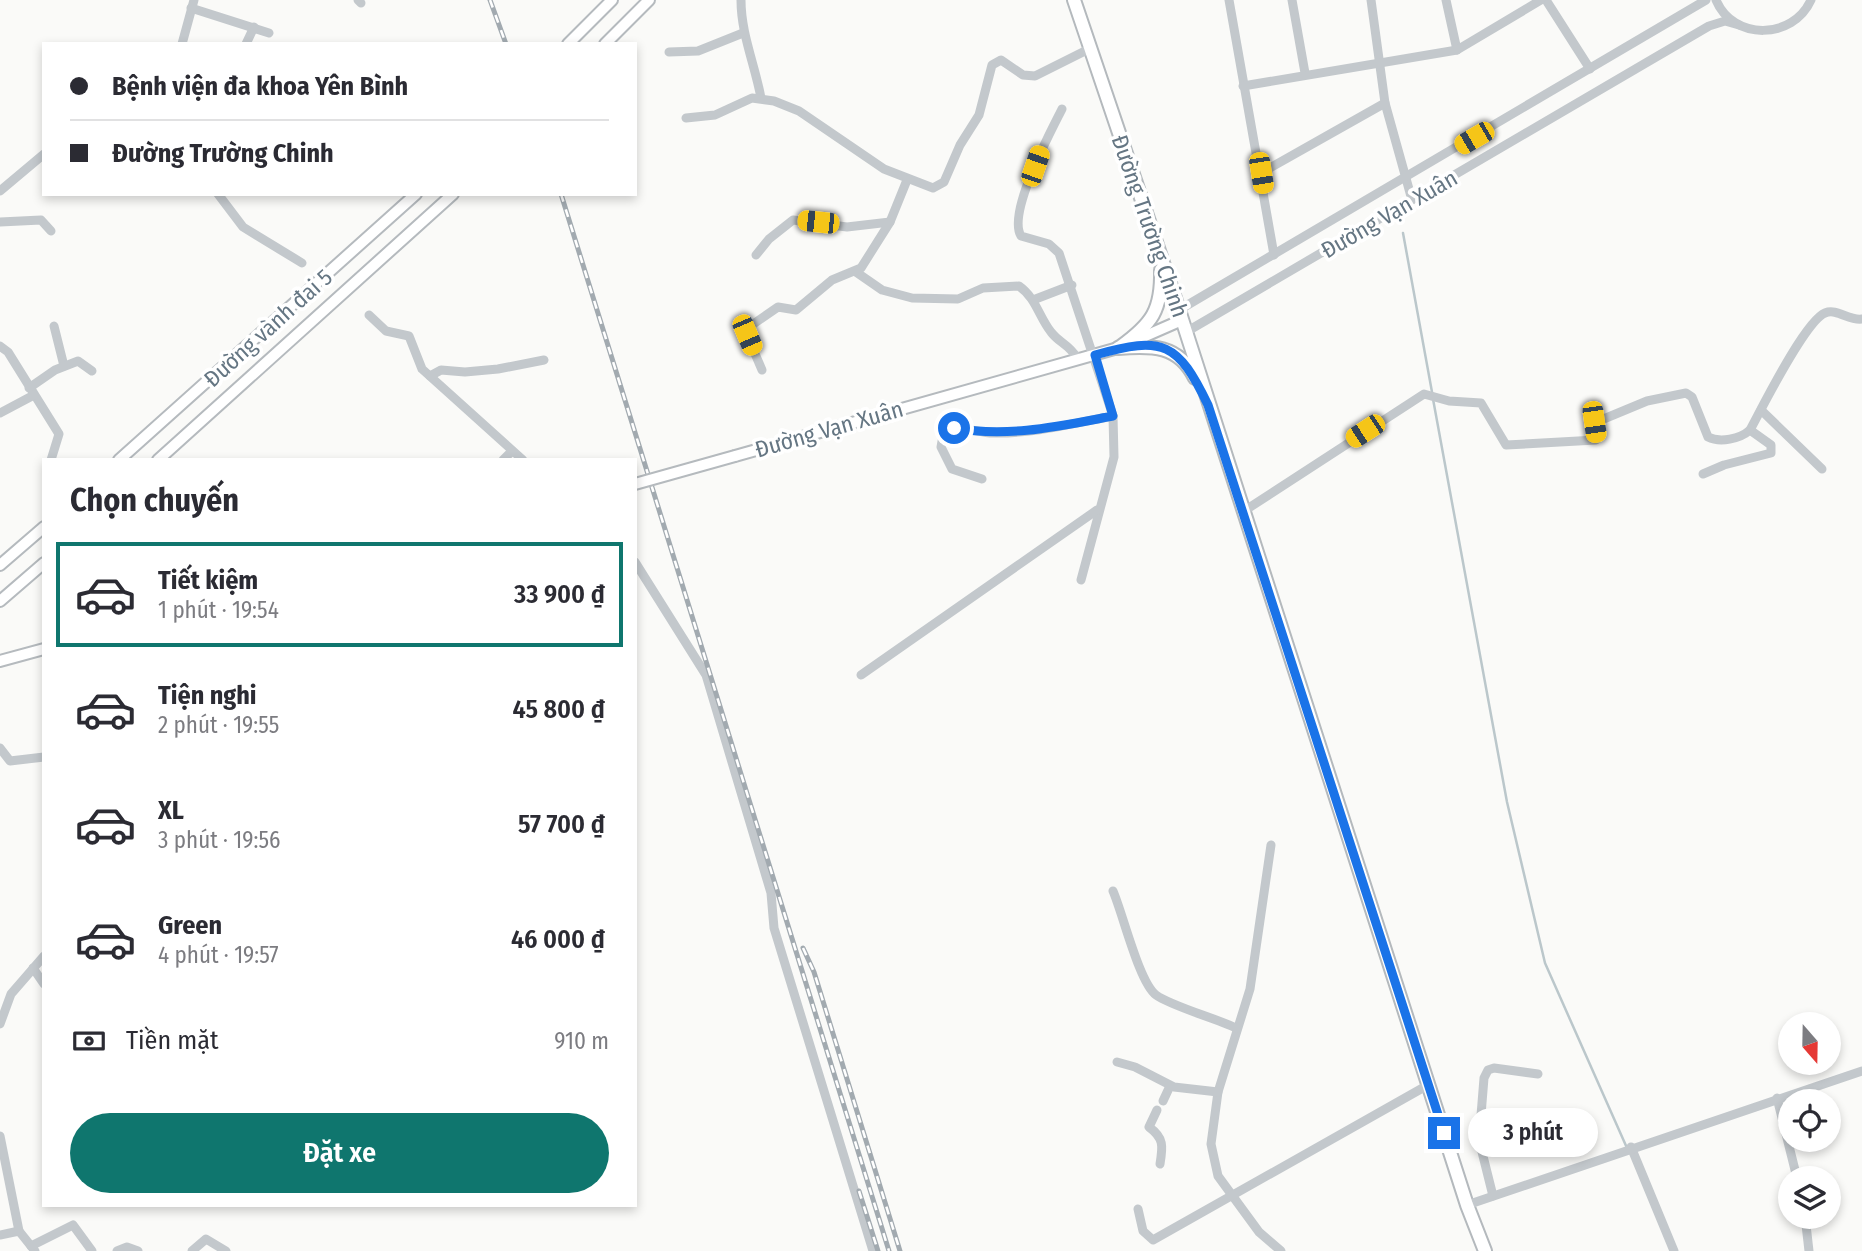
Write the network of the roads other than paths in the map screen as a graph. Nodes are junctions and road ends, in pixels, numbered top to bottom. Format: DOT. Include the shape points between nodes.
graph roads {
  1 [pos="612,0"];
  2 [pos="649,0"];
  3 [pos="741,0"];
  4 [pos="1074,0"];
  5 [pos="1229,0"];
  6 [pos="1292,0"];
  7 [pos="1371,0"];
  8 [pos="1446,0"];
  9 [pos="1544,0"];
  10 [pos="1706,0"];
  11 [pos="1716,0"];
  12 [pos="1810,1"];
  13 [pos="193,4"];
  14 [pos="1740,26"];
  15 [pos="254,27"];
  16 [pos="269,33"];
  17 [pos="743,33"];
  18 [pos="183,42"];
  19 [pos="247,42"];
  20 [pos="570,42"];
  21 [pos="607,42"];
  22 [pos="1089,49"];
  23 [pos="1457,50"];
  24 [pos="669,52"];
  25 [pos="1380,60"];
  26 [pos="1590,69"];
  27 [pos="1305,74"];
  28 [pos="1243,86"];
  29 [pos="761,98"];
  30 [pos="1385,103"];
  31 [pos="1062,109"];
  32 [pos="686,118"];
  33 [pos="42,156"];
  34 [pos="1261,173"];
  35 [pos="1404,179"];
  36 [pos="907,180"];
  37 [pos="0,191"];
  38 [pos="220,196"];
  39 [pos="414,196"];
  40 [pos="451,196"];
  41 [pos="1412,201"];
  42 [pos="0,222"];
  43 [pos="890,222"];
  44 [pos="51,231"];
  45 [pos="756,255"];
  46 [pos="1160,255"];
  47 [pos="1274,255"];
  48 [pos="302,263"];
  49 [pos="856,272"];
  50 [pos="1072,285"];
  51 [pos="1033,300"];
  52 [pos="369,315"];
  53 [pos="1862,319"];
  54 [pos="1182,321"];
  55 [pos="54,326"];
  56 [pos="0,346"];
  57 [pos="1118,348"];
  58 [pos="1095,355"];
  59 [pos="1078,359"];
  60 [pos="544,360"];
  61 [pos="64,366"];
  62 [pos="762,370"];
  63 [pos="92,371"];
  64 [pos="430,376"];
  65 [pos="31,391"];
  66 [pos="1208,405"];
  67 [pos="1761,410"];
  68 [pos="0,413"];
  69 [pos="1113,416"];
  70 [pos="1750,430"];
  71 [pos="512,451"];
  72 [pos="52,458"];
  73 [pos="121,458"];
  74 [pos="160,458"];
  75 [pos="505,458"];
  76 [pos="521,458"];
  77 [pos="1822,468"];
  78 [pos="1703,474"];
  79 [pos="982,479"];
  80 [pos="637,483"];
  81 [pos="1097,510"];
  82 [pos="1244,512"];
  83 [pos="42,529"];
  84 [pos="0,565"];
  85 [pos="42,565"];
  86 [pos="637,565"];
  87 [pos="1081,580"];
  88 [pos="0,601"];
  89 [pos="42,650"];
  90 [pos="0,661"];
  91 [pos="861,675"];
  92 [pos="0,748"];
  93 [pos="42,758"];
  94 [pos="1271,845"];
  95 [pos="1113,891"];
  96 [pos="42,959"];
  97 [pos="33,968"];
  98 [pos="42,981"];
  99 [pos="0,1024"];
  100 [pos="1236,1028"];
  101 [pos="1117,1062"];
  102 [pos="1862,1071"];
  103 [pos="1538,1074"];
  104 [pos="1428,1085"];
  105 [pos="1170,1086"];
  106 [pos="1218,1092"];
  107 [pos="1776,1098"];
  108 [pos="1163,1101"];
  109 [pos="1157,1110"];
  110 [pos="0,1136"];
  111 [pos="1631,1147"];
  112 [pos="1160,1164"];
  113 [pos="1794,1166"];
  114 [pos="1231,1195"];
  115 [pos="1493,1196"];
  116 [pos="1467,1205"];
  117 [pos="1138,1209"];
  118 [pos="1806,1229"];
  119 [pos="19,1231"];
  120 [pos="0,1235"];
  121 [pos="33,1248"];
  122 [pos="92,1251"];
  123 [pos="117,1251"];
  124 [pos="138,1251"];
  125 [pos="192,1251"];
  126 [pos="226,1251"];
  127 [pos="873,1251"];
  128 [pos="1281,1251"];
  129 [pos="1485,1251"];
  130 [pos="1674,1251"];
  131 [pos="1809,1251"];
  1 -- 20 [label="main road"];
  2 -- 21 [label="main road"];
  3 -- 17 [label="street"];
  4 -- 22 [label="highway, Đường Trường Chinh"];
  5 -- 28 [label="street"];
  6 -- 27 [label="street"];
  7 -- 25 [label="street"];
  8 -- 23 [label="street"];
  9 -- 23 [label="street"];
  9 -- 26 [label="street"];
  10 -- 26 [label="street, Đường Vạn Xuân"];
  11 -- 14 [label="street"];
  12 -- 14 [label="street, Đường Vạn Xuân" via="1786,26 1755,31"];
  13 -- 15 [label="street"];
  13 -- 18 [label="street"];
  14 -- 41 [label="street, Đường Vạn Xuân" via="1725,21 1709,26"];
  15 -- 16 [label="street"];
  15 -- 19 [label="street"];
  17 -- 24 [label="street" via="698,51"];
  17 -- 29 [label="street"];
  22 -- 36 [label="street" via="1035,76 996,61 988,73 979,115 944,182 933,188"];
  22 -- 46 [label="highway, Đường Trường Chinh"];
  23 -- 25 [label="street"];
  25 -- 27 [label="street"];
  25 -- 30 [label="street"];
  26 -- 35 [label="street, Đường Vạn Xuân"];
  27 -- 28 [label="street"];
  28 -- 34 [label="street"];
  29 -- 32 [label="street" via="715,114"];
  29 -- 36 [label="street" via="799,111"];
  30 -- 34 [label="street"];
  30 -- 35 [label="street"];
  31 -- 50 [label="street" via="1041,151 1017,222 1021,236 1055,248"];
  33 -- 37 [label="street"];
  34 -- 47 [label="street"];
  35 -- 41 [label="street"];
  35 -- 47 [label="street, Đường Vạn Xuân"];
  36 -- 43 [label="street"];
  38 -- 48 [label="street" via="243,227"];
  39 -- 73 [label="main road, Đường vành đai 5"];
  40 -- 74 [label="main road, Đường vành đai 5"];
  41 -- 54 [label="street, Đường Vạn Xuân"];
  42 -- 44 [label="street" via="41,220"];
  43 -- 45 [label="street" via="847,227 793,220"];
  43 -- 49 [label="street"];
  46 -- 54 [label="highway, Đường Trường Chinh"];
  46 -- 57 [label="highway" via="1160,296 1154,314 1139,333"];
  47 -- 54 [label="street, Đường Vạn Xuân"];
  49 -- 51 [label="street" via="896,296 958,299 983,288 1019,286"];
  49 -- 62 [label="street" via="832,280 796,310 778,307 749,327 747,335"];
  50 -- 51 [label="street"];
  50 -- 58 [label="street"];
  51 -- 59 [label="street" via="1050,331 1068,344"];
  52 -- 64 [label="street" via="386,331 409,336 419,366"];
  53 -- 67 [label="street" via="1835,312 1821,315 1798,344"];
  54 -- 57 [label="main road, Đường Vạn Xuân"];
  54 -- 66 [label="highway, Đường Trường Chinh"];
  55 -- 61 [label="street"];
  56 -- 65 [label="street"];
  57 -- 58 [label="main road, Đường Vạn Xuân"];
  57 -- 66 [label="highway" via="1149,346 1177,354"];
  58 -- 59 [label="main road, Đường Vạn Xuân"];
  58 -- 69 [label="street"];
  59 -- 80 [label="main road, Đường Vạn Xuân, bridge"];
  60 -- 64 [label="street" via="498,369 440,370"];
  61 -- 63 [label="street" via="79,361"];
  61 -- 65 [label="street"];
  64 -- 71 [label="street"];
  65 -- 68 [label="street"];
  65 -- 72 [label="street" via="59,434"];
  66 -- 82 [label="highway, Đường Trường Chinh"];
  67 -- 70 [label="street"];
  67 -- 77 [label="street"];
  69 -- 79 [label="street" via="994,433 944,430 941,447 952,469"];
  69 -- 81 [label="street" via="1114,457"];
  70 -- 78 [label="street" via="1771,445 1772,453"];
  70 -- 82 [label="street" via="1738,437 1712,440 1704,433 1692,397 1686,393 1647,401 1594,422 1596,440 1514,447 1500,440 1481,404 1432,394 1420,396"];
  71 -- 75 [label="street"];
  71 -- 76 [label="street"];
  81 -- 87 [label="street"];
  81 -- 91 [label="street"];
  82 -- 104 [label="highway, Đường Trường Chinh"];
  83 -- 84 [label="main road"];
  85 -- 88 [label="main road"];
  86 -- 127 [label="street" via="706,675 771,893 774,928"];
  89 -- 90 [label="main road"];
  92 -- 93 [label="street" via="10,761"];
  94 -- 100 [label="street" via="1250,989"];
  95 -- 100 [label="street" via="1148,987 1167,1002"];
  96 -- 97 [label="street"];
  97 -- 98 [label="street"];
  97 -- 99 [label="street" via="8,999"];
  100 -- 106 [label="street"];
  101 -- 105 [label="street"];
  102 -- 107 [label="street"];
  103 -- 115 [label="street" via="1493,1068 1484,1078 1479,1140"];
  104 -- 114 [label="street"];
  104 -- 116 [label="highway, Đường Trường Chinh"];
  105 -- 106 [label="street"];
  105 -- 108 [label="street"];
  106 -- 114 [label="street" via="1213,1161"];
  107 -- 111 [label="street"];
  107 -- 113 [label="street"];
  109 -- 112 [label="street" via="1149,1127 1163,1144"];
  110 -- 119 [label="street"];
  111 -- 115 [label="street"];
  111 -- 130 [label="street"];
  114 -- 117 [label="street" via="1153,1240 1143,1231"];
  114 -- 128 [label="street" via="1259,1232"];
  115 -- 116 [label="street"];
  116 -- 129 [label="highway, Đường Trường Chinh"];
  118 -- 131 [label="street"];
  119 -- 120 [label="street"];
  119 -- 121 [label="street"];
  121 -- 122 [label="street" via="73,1225"];
  123 -- 124 [label="street" via="127,1247"];
  125 -- 126 [label="street" via="206,1240"];
}
